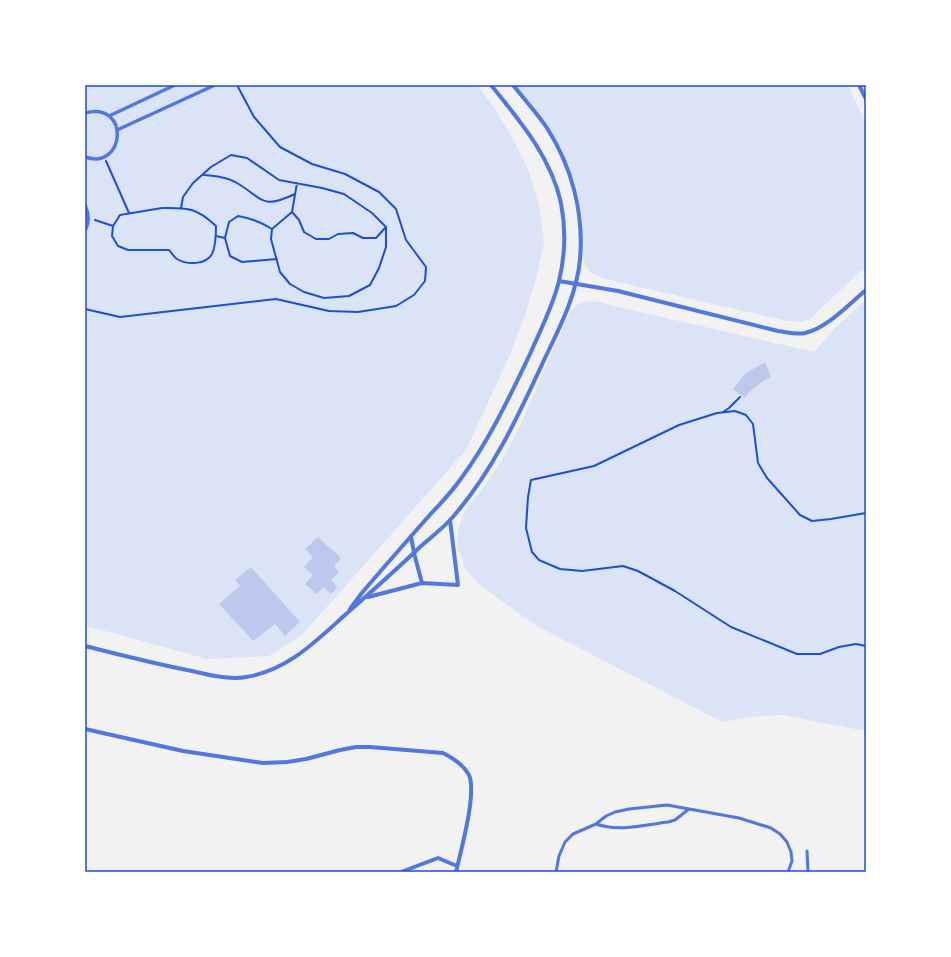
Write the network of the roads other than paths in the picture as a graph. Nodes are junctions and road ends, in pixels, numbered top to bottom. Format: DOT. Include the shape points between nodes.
graph roads {
  1 [pos="175,85"];
  2 [pos="215,85"];
  3 [pos="491,85"];
  4 [pos="513,85"];
  5 [pos="859,85"];
  6 [pos="866,99"];
  7 [pos="85,113"];
  8 [pos="109,116"];
  9 [pos="117,130"];
  10 [pos="85,157"];
  11 [pos="85,205"];
  12 [pos="85,231"];
  13 [pos="559,281"];
  14 [pos="576,283"];
  15 [pos="866,290"];
  16 [pos="450,520"];
  17 [pos="412,536"];
  18 [pos="414,553"];
  19 [pos="422,583"];
  20 [pos="361,594"];
  21 [pos="366,598"];
  22 [pos="347,613"];
  23 [pos="85,646"];
  24 [pos="85,729"];
  25 [pos="689,809"];
  26 [pos="596,824"];
  27 [pos="807,851"];
  28 [pos="458,866"];
  29 [pos="807,871"];
  30 [pos="401,872"];
  31 [pos="456,872"];
  32 [pos="556,872"];
  33 [pos="788,872"];
  1 -- 8 [label="street"];
  2 -- 9 [label="street"];
  3 -- 13 [label="street" via="532,138 544,157 554,181 561,203 564,228 563,260"];
  4 -- 14 [label="street" via="546,128 564,159 575,191 580,221 580,259"];
  5 -- 6 [label="street"];
  7 -- 8 [label="street" via="102,112"];
  8 -- 9 [label="street"];
  9 -- 10 [label="street" via="118,138 111,152 97,159"];
  11 -- 12 [label="street" via="89,219"];
  13 -- 14 [label="street"];
  13 -- 17 [label="street" via="539,333 494,429 459,482"];
  14 -- 15 [label="street" via="618,290 794,334 820,326"];
  14 -- 16 [label="street" via="559,328 506,440"];
  16 -- 18 [label="street"];
  16 -- 19 [label="street" via="458,585"];
  17 -- 18 [label="street"];
  17 -- 20 [label="street"];
  18 -- 19 [label="street"];
  18 -- 21 [label="street"];
  19 -- 21 [label="street"];
  20 -- 21 [label="street"];
  20 -- 22 [label="street"];
  21 -- 22 [label="street"];
  22 -- 23 [label="street" via="297,657 274,669 246,678 214,676"];
  24 -- 28 [label="street" via="184,751 263,763 306,759 356,747 443,753 462,765 472,784"];
  25 -- 26 [label="lane" via="667,805 629,808 606,816"];
  25 -- 26 [label="lane" via="668,822 622,828 607,828"];
  25 -- 33 [label="lane" via="738,818 771,828 787,842 791,852 792,861"];
  26 -- 32 [label="lane" via="573,834 565,842"];
  27 -- 29 [label="lane"];
  28 -- 30 [label="street" via="438,858"];
  28 -- 31 [label="street"];
}
